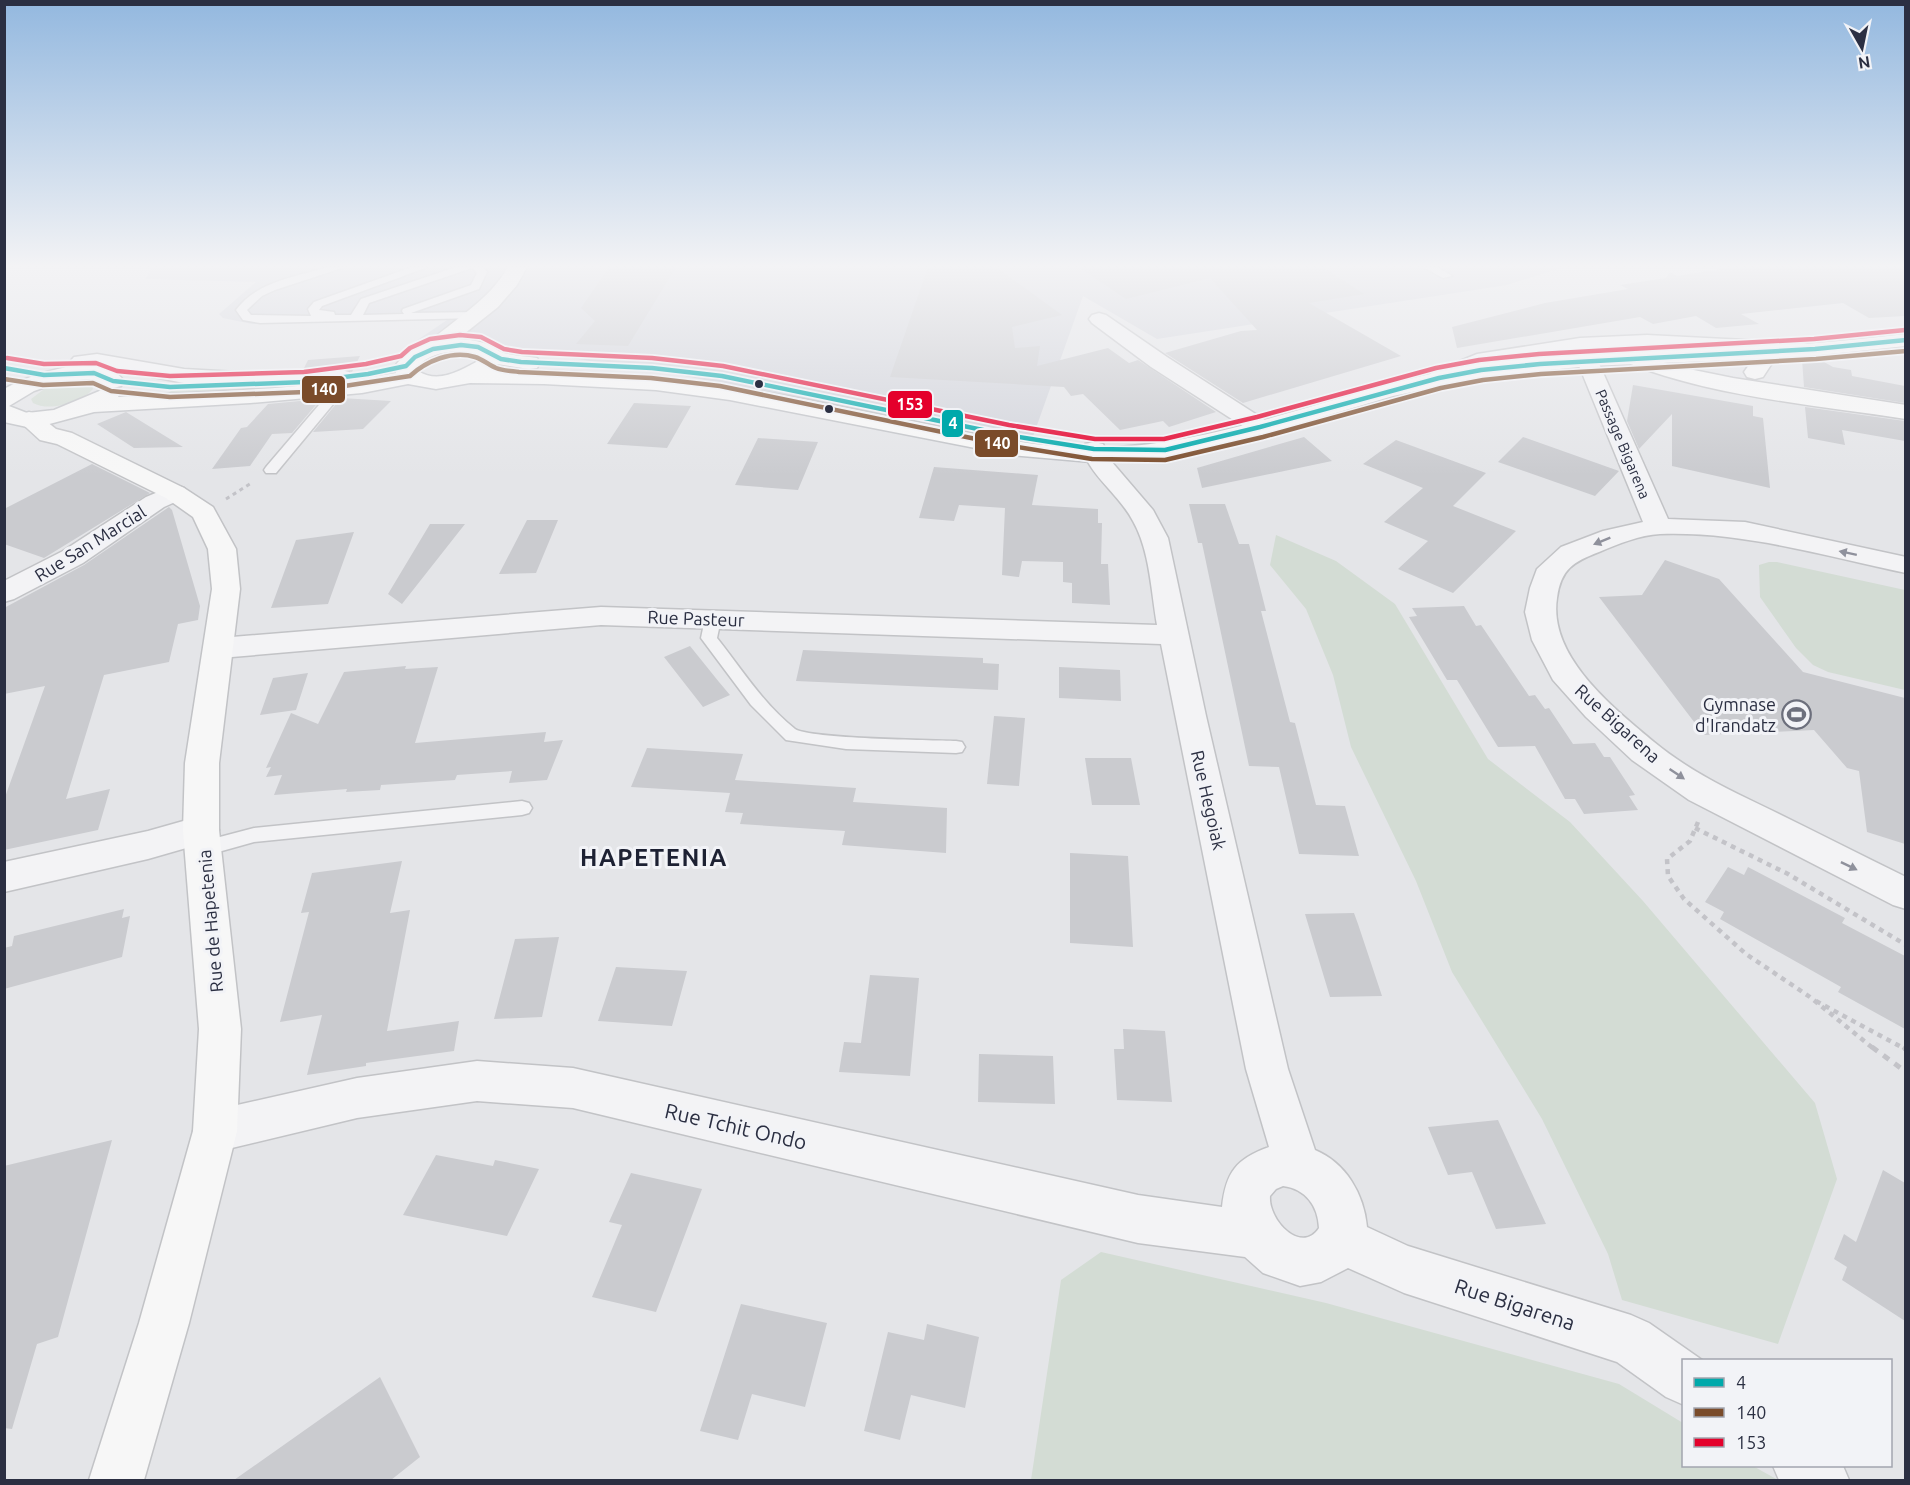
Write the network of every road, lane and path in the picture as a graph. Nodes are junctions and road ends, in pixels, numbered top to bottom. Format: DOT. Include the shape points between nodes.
graph roads {
  1 [pos="449,336"];
  2 [pos="481,336"];
  3 [pos="1123,336"];
  4 [pos="1905,340"];
  5 [pos="1694,344"];
  6 [pos="434,348"];
  7 [pos="1815,349"];
  8 [pos="1641,350"];
  9 [pos="483,351"];
  10 [pos="1769,351"];
  11 [pos="1584,353"];
  12 [pos="1742,364"];
  13 [pos="4,368"];
  14 [pos="409,372"];
  15 [pos="65,374"];
  16 [pos="469,376"];
  17 [pos="113,381"];
  18 [pos="341,383"];
  19 [pos="1733,384"];
  20 [pos="1798,393"];
  21 [pos="9,407"];
  22 [pos="1905,412"];
  23 [pos="75,419"];
  24 [pos="1260,428"];
  25 [pos="1095,452"];
  26 [pos="271,470"];
  27 [pos="188,501"];
  28 [pos="1658,526"];
  29 [pos="1905,565"];
  30 [pos="4,593"];
  31 [pos="713,619"];
  32 [pos="1173,634"];
  33 [pos="220,648"];
  34 [pos="956,747"];
  35 [pos="1708,794"];
  36 [pos="522,808"];
  37 [pos="1695,828"];
  38 [pos="203,839"];
  39 [pos="4,877"];
  40 [pos="1905,894"];
  41 [pos="1905,945"];
  42 [pos="1810,997"];
  43 [pos="1905,1048"];
  44 [pos="1905,1072"];
  45 [pos="214,1131"];
  46 [pos="1297,1166"];
  47 [pos="1256,1235"];
  48 [pos="1340,1240"];
  49 [pos="1682,1378"];
  50 [pos="1802,1467"];
  51 [pos="117,1480"];
  52 [pos="1821,1480"];
  1 -- 6 [label="main road"];
  2 -- 9 [label="main road"];
  3 -- 24 [label="street"];
  4 -- 7 [label="main road"];
  5 -- 7 [label="street"];
  5 -- 8 [label="street"];
  5 -- 12 [label="street"];
  6 -- 9 [label="main road" via="461,345"];
  6 -- 14 [label="main road" via="415,357"];
  7 -- 10 [label="main road"];
  8 -- 11 [label="main road"];
  8 -- 12 [label="main road"];
  8 -- 19 [label="main road" via="1668,371"];
  9 -- 16 [label="main road" via="486,366"];
  9 -- 25 [label="main road" via="501,359 538,364 652,368 722,376"];
  10 -- 12 [label="main road"];
  10 -- 12 [label="main road"];
  11 -- 24 [label="main road" via="1439,378"];
  11 -- 28 [label="street, Passage Bigarena"];
  12 -- 19 [label="main road"];
  12 -- 20 [label="main road"];
  13 -- 15 [label="main road"];
  14 -- 16 [label="main road" via="430,382"];
  14 -- 18 [label="main road"];
  15 -- 17 [label="main road" via="99,374"];
  15 -- 18 [label="street" via="82,362 97,360 184,376"];
  15 -- 21 [label="main road" via="32,383"];
  16 -- 25 [label="main road" via="658,382 766,399 1004,447 1054,454"];
  17 -- 18 [label="main road" via="170,387"];
  17 -- 23 [label="main road" via="110,393"];
  18 -- 23 [label="main road"];
  18 -- 26 [label="lane"];
  19 -- 20 [label="main road"];
  20 -- 22 [label="main road"];
  21 -- 23 [label="main road" via="48,435"];
  23 -- 27 [label="main road"];
  24 -- 25 [label="main road" via="1166,450 1124,456"];
  25 -- 32 [label="street, Rue Hegoiak" via="1099,463 1144,516 1155,538"];
  26 -- 27 [label="path" via="224,500"];
  27 -- 30 [label="street, Rue San Marcial" via="155,502 73,557"];
  27 -- 33 [label="main road, Rue de Hapetenia" via="204,513 222,549 226,589"];
  29 -- 28 [label="street, Rue Bigarena, one-way" via="1744,530"];
  28 -- 35 [label="street, Rue Bigarena, one-way" via="1570,553 1551,569 1540,612 1547,640 1564,673 1597,709 1644,752"];
  31 -- 32 [label="street, Rue Pasteur"];
  31 -- 33 [label="street, Rue Pasteur" via="601,616"];
  31 -- 34 [label="lane" via="709,638 757,701 792,736 846,743"];
  32 -- 46 [label="street, Rue Hegoiak" via="1267,1069"];
  33 -- 38 [label="main road, Rue de Hapetenia" via="202,763"];
  35 -- 37 [label="path"];
  35 -- 40 [label="street, Rue Bigarena, one-way"];
  36 -- 38 [label="lane"];
  37 -- 41 [label="path" via="1788,874"];
  37 -- 42 [label="path" via="1690,841 1667,859 1668,876 1684,899 1746,954"];
  38 -- 39 [label="street" via="148,845"];
  38 -- 45 [label="main road, Rue de Hapetenia" via="220,1029"];
  42 -- 43 [label="path"];
  42 -- 44 [label="path"];
  45 -- 47 [label="street, Rue Tchit Ondo" via="357,1098 477,1081 573,1088 1138,1219"];
  45 -- 51 [label="main road, Rue de Hapetenia" via="164,1323"];
  46 -- 47 [label="street" via="1268,1166 1247,1187 1247,1219"];
  46 -- 48 [label="street" via="1325,1182 1336,1196 1342,1211"];
  47 -- 48 [label="street" via="1286,1258 1303,1262 1319,1259"];
  48 -- 49 [label="street, Rue Bigarena" via="1404,1269 1631,1341"];
  50 -- 52 [label="street"];
}
